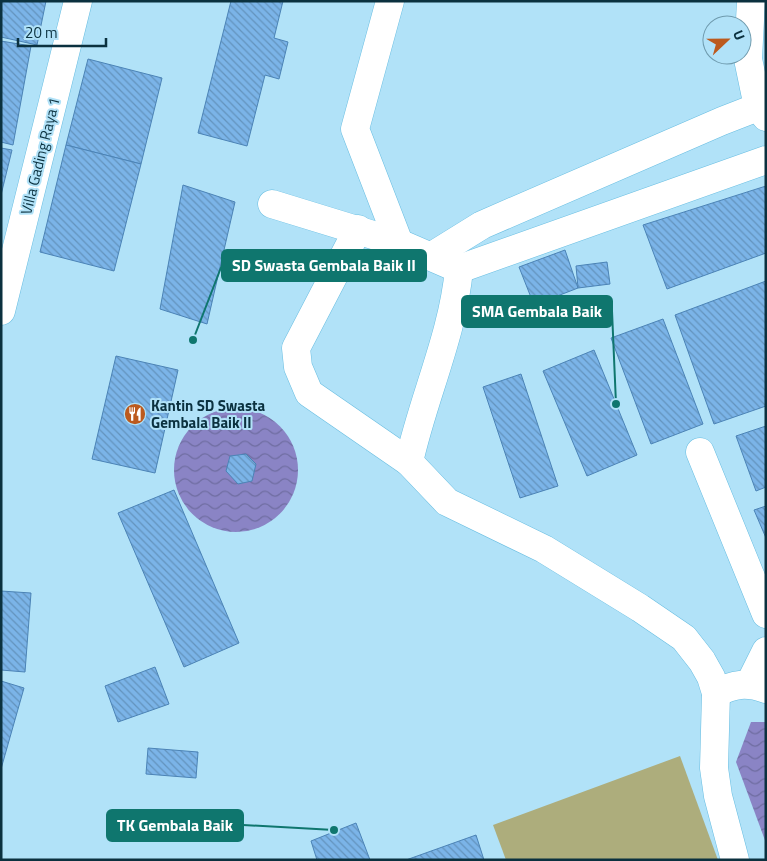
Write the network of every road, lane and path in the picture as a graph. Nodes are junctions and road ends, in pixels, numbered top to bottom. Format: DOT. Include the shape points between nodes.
graph roads {
  1 [pos="78,1"];
  2 [pos="390,1"];
  3 [pos="751,1"];
  4 [pos="762,112"];
  5 [pos="766,160"];
  6 [pos="272,204"];
  7 [pos="358,229"];
  8 [pos="399,243"];
  9 [pos="432,256"];
  10 [pos="459,269"];
  11 [pos="1,311"];
  12 [pos="700,452"];
  13 [pos="409,462"];
  14 [pos="766,614"];
  15 [pos="766,651"];
  16 [pos="758,686"];
  17 [pos="716,694"];
  18 [pos="735,860"];
  1 -- 11 [label="street, Villa Gading Raya 1"];
  2 -- 8 [label="street" via="355,129"];
  3 -- 4 [label="street" via="748,59"];
  4 -- 9 [label="street" via="564,188 482,224"];
  5 -- 10 [label="street"];
  6 -- 7 [label="street"];
  7 -- 8 [label="street"];
  7 -- 13 [label="street" via="296,348 298,367 309,393"];
  8 -- 9 [label="street"];
  9 -- 10 [label="street"];
  10 -- 13 [label="street" via="456,301 418,422"];
  12 -- 14 [label="street"];
  13 -- 17 [label="street" via="448,502 544,549 684,638 702,661"];
  15 -- 16 [label="street"];
  16 -- 17 [label="street" via="727,688"];
  17 -- 18 [label="street" via="714,768"];
}
